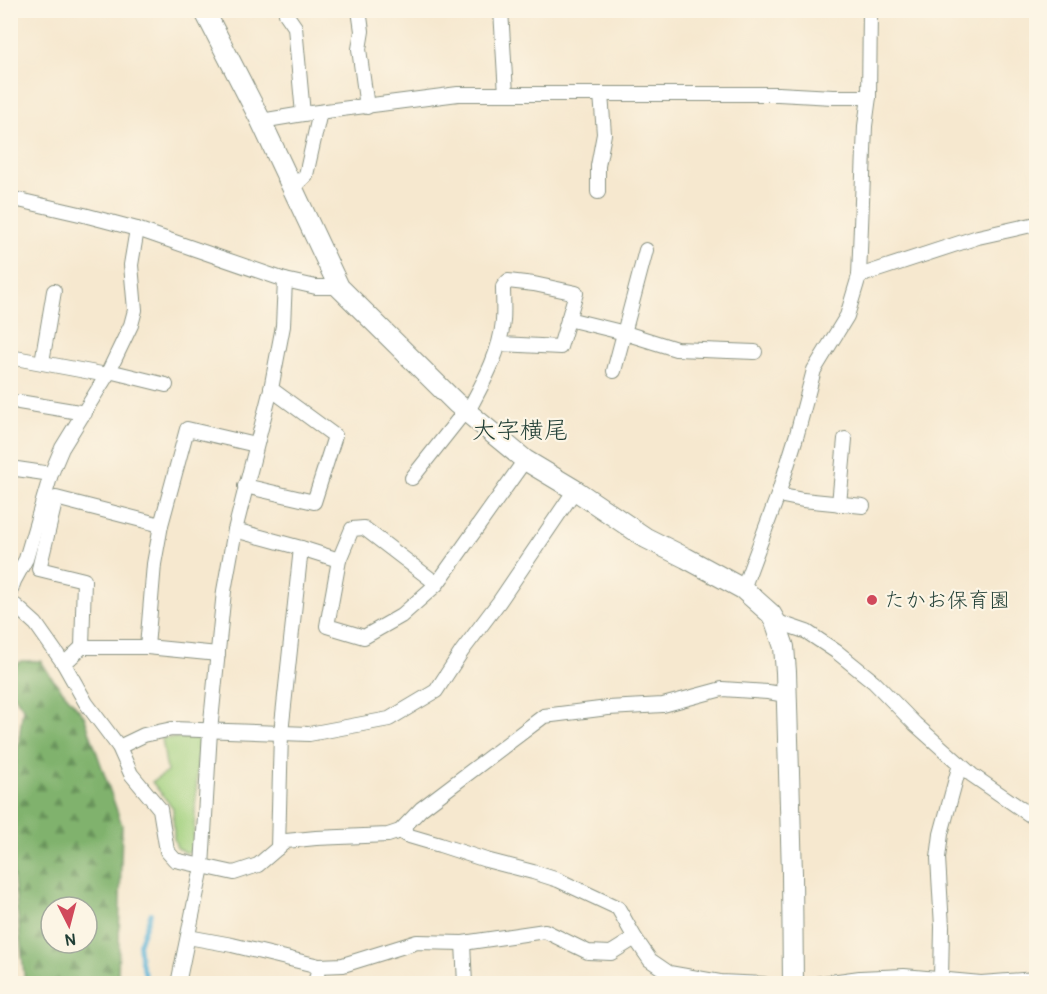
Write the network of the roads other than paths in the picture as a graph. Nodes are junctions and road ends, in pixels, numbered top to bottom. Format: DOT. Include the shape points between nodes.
graph roads {
  1 [pos="204,10"];
  2 [pos="286,10"];
  3 [pos="359,10"];
  4 [pos="501,10"];
  5 [pos="870,10"];
  6 [pos="506,94"];
  7 [pos="600,94"];
  8 [pos="869,97"];
  9 [pos="367,106"];
  10 [pos="320,112"];
  11 [pos="303,114"];
  12 [pos="261,121"];
  13 [pos="292,188"];
  14 [pos="598,192"];
  15 [pos="10,198"];
  16 [pos="1036,224"];
  17 [pos="137,229"];
  18 [pos="646,250"];
  19 [pos="860,276"];
  20 [pos="285,280"];
  21 [pos="339,287"];
  22 [pos="54,291"];
  23 [pos="568,319"];
  24 [pos="625,333"];
  25 [pos="499,344"];
  26 [pos="755,352"];
  27 [pos="10,357"];
  28 [pos="42,362"];
  29 [pos="614,371"];
  30 [pos="108,373"];
  31 [pos="166,385"];
  32 [pos="271,388"];
  33 [pos="19,402"];
  34 [pos="466,412"];
  35 [pos="85,413"];
  36 [pos="845,439"];
  37 [pos="256,445"];
  38 [pos="525,460"];
  39 [pos="10,468"];
  40 [pos="51,474"];
  41 [pos="412,478"];
  42 [pos="245,486"];
  43 [pos="575,490"];
  44 [pos="778,495"];
  45 [pos="839,504"];
  46 [pos="863,506"];
  47 [pos="161,525"];
  48 [pos="235,530"];
  49 [pos="301,548"];
  50 [pos="339,560"];
  51 [pos="437,584"];
  52 [pos="743,589"];
  53 [pos="10,592"];
  54 [pos="10,605"];
  55 [pos="776,621"];
  56 [pos="82,647"];
  57 [pos="147,647"];
  58 [pos="218,654"];
  59 [pos="64,664"];
  60 [pos="786,695"];
  61 [pos="210,731"];
  62 [pos="281,733"];
  63 [pos="119,747"];
  64 [pos="960,764"];
  65 [pos="1036,819"];
  66 [pos="400,831"];
  67 [pos="278,848"];
  68 [pos="202,867"];
  69 [pos="188,937"];
  70 [pos="635,938"];
  71 [pos="463,943"];
  72 [pos="319,966"];
  73 [pos="941,979"];
  74 [pos="1036,979"];
  75 [pos="720,983"];
  76 [pos="178,984"];
  77 [pos="315,984"];
  78 [pos="465,984"];
  79 [pos="764,984"];
  80 [pos="793,984"];
  81 [pos="816,984"];
  1 -- 12 [label="street"];
  2 -- 11 [label="street" via="295,27"];
  3 -- 9 [label="street" via="359,49"];
  4 -- 6 [label="street"];
  5 -- 8 [label="street"];
  6 -- 7 [label="street"];
  6 -- 9 [label="street" via="458,94"];
  7 -- 8 [label="street"];
  7 -- 14 [label="street" via="604,134"];
  8 -- 19 [label="street" via="864,126"];
  9 -- 10 [label="street"];
  10 -- 11 [label="street"];
  10 -- 13 [label="street" via="306,175"];
  11 -- 12 [label="street"];
  12 -- 13 [label="street"];
  13 -- 21 [label="street"];
  15 -- 17 [label="street"];
  16 -- 19 [label="street" via="978,237"];
  17 -- 20 [label="street"];
  17 -- 30 [label="street" via="131,265 135,310"];
  18 -- 24 [label="street"];
  19 -- 44 [label="street" via="847,316 814,370"];
  20 -- 21 [label="street" via="316,288"];
  20 -- 32 [label="street" via="283,326"];
  21 -- 34 [label="street"];
  22 -- 28 [label="street"];
  23 -- 24 [label="street"];
  23 -- 25 [label="street" via="560,347"];
  23 -- 25 [label="street" via="576,293 508,281 503,288"];
  24 -- 26 [label="street" via="676,349"];
  24 -- 29 [label="street"];
  25 -- 34 [label="street"];
  27 -- 28 [label="street"];
  28 -- 30 [label="street"];
  30 -- 31 [label="street"];
  30 -- 35 [label="street"];
  32 -- 37 [label="street"];
  32 -- 42 [label="street" via="335,436 314,502"];
  33 -- 35 [label="street"];
  34 -- 38 [label="street"];
  34 -- 41 [label="street"];
  35 -- 40 [label="street" via="62,448"];
  36 -- 45 [label="street"];
  37 -- 42 [label="street"];
  37 -- 47 [label="street" via="187,429"];
  38 -- 43 [label="street"];
  38 -- 51 [label="street"];
  39 -- 40 [label="street"];
  40 -- 53 [label="street" via="26,559"];
  42 -- 48 [label="street"];
  43 -- 52 [label="street" via="646,538"];
  43 -- 62 [label="street" via="436,691 389,719 309,735"];
  44 -- 45 [label="street"];
  44 -- 52 [label="street"];
  45 -- 46 [label="street"];
  47 -- 56 [label="street" via="56,498 39,569 84,580"];
  47 -- 57 [label="street"];
  48 -- 49 [label="street"];
  48 -- 58 [label="street"];
  49 -- 50 [label="street"];
  49 -- 62 [label="street"];
  50 -- 51 [label="street" via="352,529 364,528"];
  50 -- 51 [label="street" via="327,626 364,637 401,615"];
  52 -- 55 [label="street"];
  54 -- 59 [label="street" via="36,624"];
  55 -- 60 [label="street" via="784,647"];
  55 -- 64 [label="street" via="807,632 837,652"];
  56 -- 57 [label="street"];
  56 -- 59 [label="street"];
  57 -- 58 [label="street"];
  58 -- 61 [label="street"];
  59 -- 63 [label="street" via="86,703"];
  60 -- 66 [label="street" via="722,689 663,705 544,716 421,809"];
  60 -- 80 [label="street"];
  61 -- 62 [label="street"];
  61 -- 63 [label="street" via="172,729 144,735"];
  61 -- 68 [label="street"];
  62 -- 67 [label="street"];
  63 -- 68 [label="street" via="131,774 160,810 167,851 175,861"];
  64 -- 65 [label="street"];
  64 -- 73 [label="street" via="938,858"];
  66 -- 67 [label="street" via="286,841"];
  66 -- 70 [label="street" via="558,880 618,908"];
  67 -- 68 [label="street" via="258,865 234,873"];
  68 -- 69 [label="street"];
  69 -- 72 [label="street"];
  69 -- 76 [label="street"];
  70 -- 71 [label="street" via="611,954 588,952 545,931"];
  70 -- 75 [label="street" via="650,960 669,973"];
  71 -- 72 [label="street" via="417,942 342,965"];
  71 -- 78 [label="street"];
  72 -- 77 [label="street"];
  73 -- 74 [label="street" via="981,983"];
  73 -- 81 [label="street" via="904,976"];
  75 -- 79 [label="street"];
}
